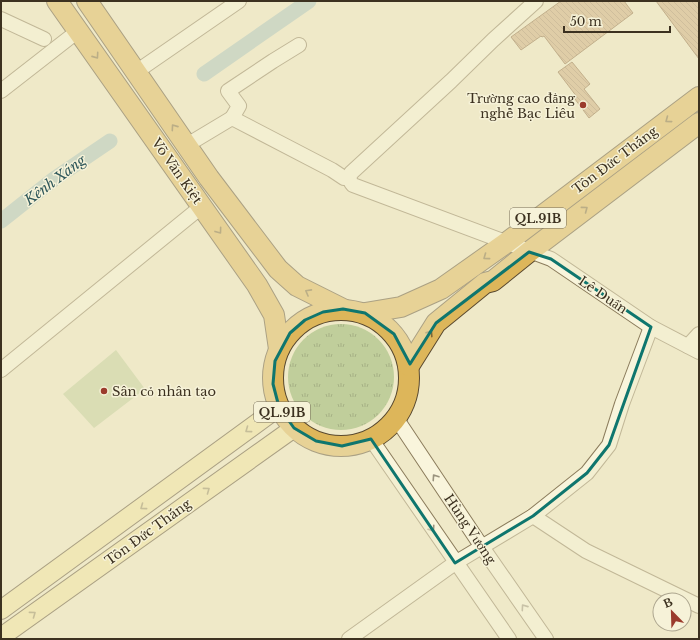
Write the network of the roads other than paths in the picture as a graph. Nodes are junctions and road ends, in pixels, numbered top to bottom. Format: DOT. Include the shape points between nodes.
graph roads {
  1 [pos="57,1"];
  2 [pos="87,1"];
  3 [pos="239,1"];
  4 [pos="536,1"];
  5 [pos="1,19"];
  6 [pos="78,31"];
  7 [pos="44,39"];
  8 [pos="299,45"];
  9 [pos="136,72"];
  10 [pos="1,91"];
  11 [pos="699,97"];
  12 [pos="232,118"];
  13 [pos="699,123"];
  14 [pos="187,145"];
  15 [pos="209,178"];
  16 [pos="349,178"];
  17 [pos="196,200"];
  18 [pos="506,243"];
  19 [pos="529,252"];
  20 [pos="342,309"];
  21 [pos="365,313"];
  22 [pos="652,327"];
  23 [pos="699,334"];
  24 [pos="279,349"];
  25 [pos="693,349"];
  26 [pos="409,366"];
  27 [pos="1,370"];
  28 [pos="279,408"];
  29 [pos="396,418"];
  30 [pos="294,428"];
  31 [pos="371,439"];
  32 [pos="532,516"];
  33 [pos="482,547"];
  34 [pos="456,563"];
  35 [pos="699,606"];
  36 [pos="1,610"];
  37 [pos="1,637"];
  38 [pos="349,639"];
  39 [pos="509,639"];
  40 [pos="546,639"];
  1 -- 6 [label="highway, Võ Văn Kiệt / QL.91B"];
  2 -- 9 [label="highway, Võ Văn Kiệt / QL.91B"];
  3 -- 9 [label="street"];
  4 -- 16 [label="street" via="366,158"];
  5 -- 7 [label="street"];
  6 -- 10 [label="street"];
  6 -- 17 [label="highway, Võ Văn Kiệt / QL.91B, one-way"];
  8 -- 12 [label="street" via="228,91 239,106"];
  14 -- 9 [label="highway, Võ Văn Kiệt / QL.91B, one-way"];
  11 -- 18 [label="highway, Tôn Đức Thắng / QL.91B, one-way"];
  12 -- 14 [label="street"];
  12 -- 16 [label="street, Lê Duẩn" via="344,178"];
  19 -- 13 [label="highway, Tôn Đức Thắng / QL.91B, one-way"];
  14 -- 15 [label="highway, Võ Văn Kiệt / QL.91B"];
  15 -- 17 [label="street"];
  20 -- 15 [label="highway, Võ Văn Kiệt / QL.91B, one-way" via="297,286 278,269"];
  16 -- 18 [label="street, Lê Duẩn" via="353,185"];
  17 -- 24 [label="highway, Võ Văn Kiệt / QL.91B, one-way" via="257,285 274,315"];
  17 -- 27 [label="street"];
  18 -- 19 [label="street, Lê Duẩn"];
  18 -- 21 [label="highway, Tôn Đức Thắng / QL.91B, one-way" via="441,289 400,307"];
  19 -- 22 [label="street, Lê Duẩn" via="551,259"];
  26 -- 19 [label="highway, Tôn Đức Thắng / QL.91B, one-way" via="436,323 485,283 493,281"];
  20 -- 21 [label="highway, Tôn Đức Thắng / QL.91B"];
  20 -- 24 [label="highway, Tôn Đức Thắng / QL.91B" via="323,312 305,320 290,333"];
  21 -- 26 [label="highway, Tôn Đức Thắng / QL.91B" via="381,322 394,334 401,344"];
  22 -- 25 [label="street, Lê Duẩn"];
  22 -- 32 [label="street" via="622,404 609,446 587,473"];
  23 -- 25 [label="street"];
  24 -- 28 [label="highway, Tôn Đức Thắng / QL.91B" via="273,372"];
  26 -- 29 [label="highway, Tôn Đức Thắng / QL.91B" via="410,382 407,397"];
  28 -- 30 [label="highway, Tôn Đức Thắng / QL.91B"];
  28 -- 36 [label="main road, Tôn Đức Thắng, one-way"];
  29 -- 31 [label="highway, Tôn Đức Thắng / QL.91B"];
  33 -- 29 [label="street, Hùng Vương, one-way"];
  30 -- 31 [label="highway, Tôn Đức Thắng / QL.91B" via="316,441 329,445 342,446"];
  37 -- 30 [label="main road, Tôn Đức Thắng, one-way"];
  31 -- 34 [label="street, one-way"];
  32 -- 33 [label="street"];
  32 -- 35 [label="street" via="586,551"];
  33 -- 34 [label="street"];
  40 -- 33 [label="street, Hùng Vương, one-way"];
  34 -- 38 [label="street"];
  34 -- 39 [label="street"];
}
